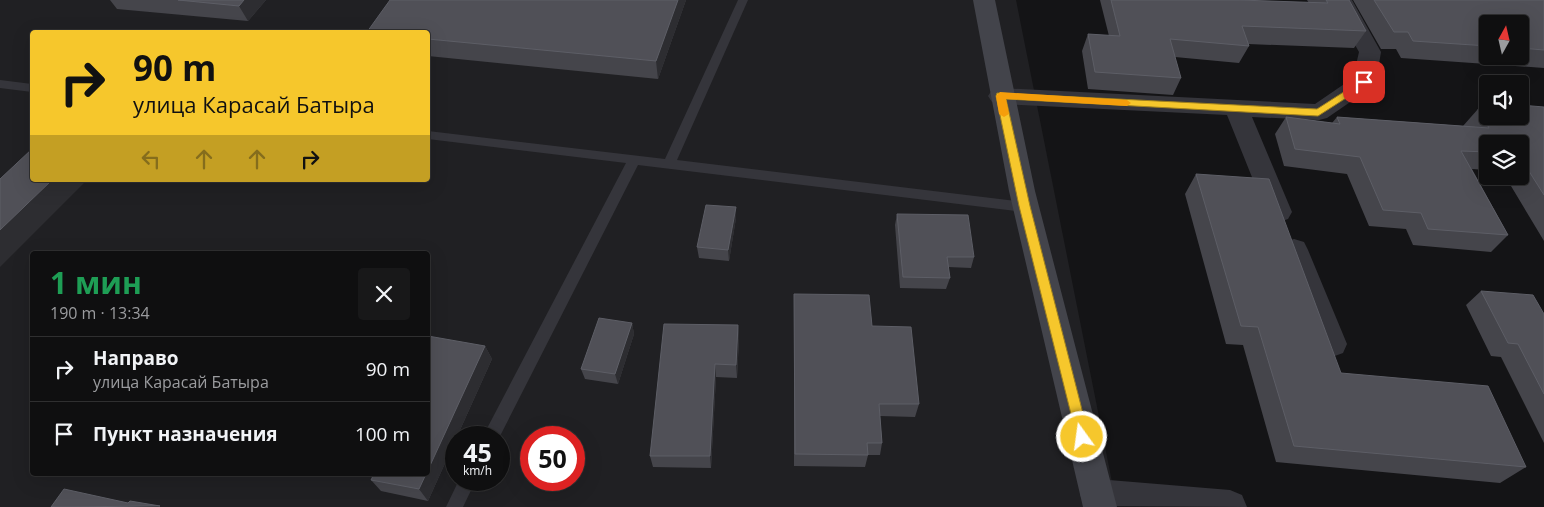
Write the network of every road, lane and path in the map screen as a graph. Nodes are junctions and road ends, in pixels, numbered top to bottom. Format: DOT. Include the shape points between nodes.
graph roads {
  1 [pos="743,0"];
  2 [pos="984,0"];
  3 [pos="1341,0"];
  4 [pos="0,84"];
  5 [pos="30,88"];
  6 [pos="1000,96"];
  7 [pos="1237,110"];
  8 [pos="430,135"];
  9 [pos="634,160"];
  10 [pos="669,164"];
  11 [pos="1025,206"];
  12 [pos="1332,344"];
  13 [pos="496,426"];
  14 [pos="462,491"];
  15 [pos="1098,501"];
  16 [pos="454,507"];
  17 [pos="1230,507"];
  1 -- 10 [label="lane"];
  2 -- 6 [label="main road"];
  3 -- 7 [label="street" via="1370,52 1364,82 1318,112"];
  4 -- 5 [label="lane"];
  6 -- 7 [label="street"];
  6 -- 11 [label="main road"];
  7 -- 12 [label="street"];
  8 -- 9 [label="lane"];
  9 -- 10 [label="lane"];
  9 -- 13 [label="lane"];
  10 -- 11 [label="lane"];
  11 -- 15 [label="main road"];
  14 -- 16 [label="lane"];
  15 -- 17 [label="street"];
}
